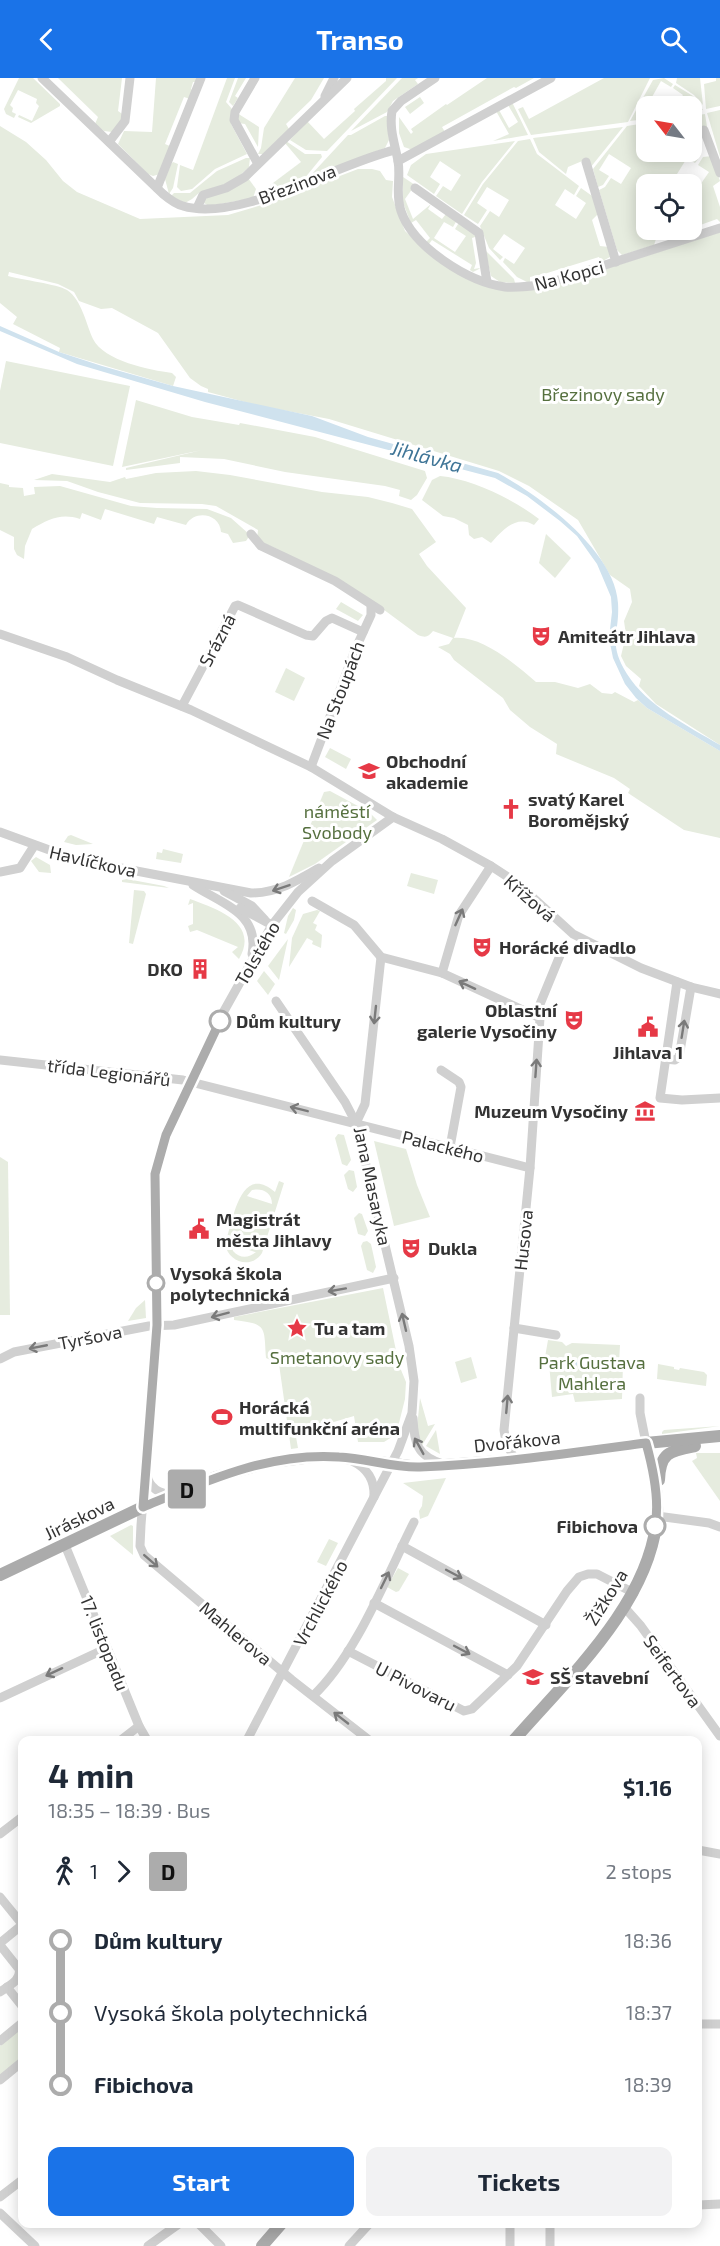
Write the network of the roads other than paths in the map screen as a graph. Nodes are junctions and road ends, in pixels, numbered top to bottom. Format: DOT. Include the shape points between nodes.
graph roads {
  1 [pos="42,78"];
  2 [pos="130,78"];
  3 [pos="201,78"];
  4 [pos="255,78"];
  5 [pos="334,78"];
  6 [pos="347,78"];
  7 [pos="435,78"];
  8 [pos="551,78"];
  9 [pos="323,101"];
  10 [pos="704,129"];
  11 [pos="109,142"];
  12 [pos="395,150"];
  13 [pos="398,161"];
  14 [pos="586,162"];
  15 [pos="258,164"];
  16 [pos="720,173"];
  17 [pos="157,188"];
  18 [pos="415,188"];
  19 [pos="197,208"];
  20 [pos="720,228"];
  21 [pos="616,262"];
  22 [pos="487,282"];
  23 [pos="251,534"];
  24 [pos="363,632"];
  25 [pos="0,634"];
  26 [pos="182,706"];
  27 [pos="311,767"];
  28 [pos="393,817"];
  29 [pos="0,832"];
  30 [pos="34,846"];
  31 [pos="332,861"];
  32 [pos="491,866"];
  33 [pos="0,872"];
  34 [pos="189,882"];
  35 [pos="217,888"];
  36 [pos="210,895"];
  37 [pos="312,901"];
  38 [pos="269,922"];
  39 [pos="561,953"];
  40 [pos="381,957"];
  41 [pos="250,963"];
  42 [pos="442,973"];
  43 [pos="677,982"];
  44 [pos="691,987"];
  45 [pos="720,994"];
  46 [pos="276,1001"];
  47 [pos="540,1018"];
  48 [pos="665,1059"];
  49 [pos="0,1060"];
  50 [pos="441,1070"];
  51 [pos="191,1082"];
  52 [pos="720,1098"];
  53 [pos="356,1123"];
  54 [pos="450,1147"];
  55 [pos="530,1168"];
  56 [pos="394,1278"];
  57 [pos="157,1325"];
  58 [pos="514,1328"];
  59 [pos="556,1335"];
  60 [pos="0,1359"];
  61 [pos="640,1398"];
  62 [pos="412,1413"];
  63 [pos="720,1436"];
  64 [pos="720,1441"];
  65 [pos="646,1443"];
  66 [pos="345,1457"];
  67 [pos="515,1461"];
  68 [pos="392,1465"];
  69 [pos="445,1465"];
  70 [pos="146,1467"];
  71 [pos="173,1495"];
  72 [pos="374,1501"];
  73 [pos="656,1502"];
  74 [pos="143,1507"];
  75 [pos="657,1516"];
  76 [pos="414,1522"];
  77 [pos="720,1527"];
  78 [pos="65,1545"];
  79 [pos="402,1546"];
  80 [pos="0,1575"];
  81 [pos="634,1593"];
  82 [pos="374,1603"];
  83 [pos="625,1608"];
  84 [pos="546,1625"];
  85 [pos="107,1648"];
  86 [pos="348,1651"];
  87 [pos="282,1672"];
  88 [pos="508,1675"];
  89 [pos="313,1696"];
  90 [pos="0,1698"];
  91 [pos="139,1726"];
  92 [pos="126,1736"];
  93 [pos="145,1736"];
  94 [pos="249,1736"];
  95 [pos="364,1736"];
  96 [pos="517,1736"];
  97 [pos="720,1736"];
  98 [pos="18,1820"];
  99 [pos="0,1834"];
  100 [pos="702,1851"];
  101 [pos="720,1854"];
  102 [pos="0,1897"];
  103 [pos="18,1920"];
  104 [pos="18,1928"];
  105 [pos="0,1944"];
  106 [pos="18,1968"];
  107 [pos="18,1977"];
  108 [pos="3,1989"];
  109 [pos="18,2002"];
  110 [pos="702,2024"];
  111 [pos="720,2024"];
  112 [pos="18,2027"];
  113 [pos="0,2041"];
  114 [pos="18,2065"];
  115 [pos="0,2080"];
  116 [pos="18,2183"];
  117 [pos="0,2197"];
  118 [pos="720,2204"];
  119 [pos="702,2205"];
  120 [pos="0,2213"];
  121 [pos="173,2228"];
  122 [pos="203,2228"];
  123 [pos="278,2228"];
  124 [pos="365,2228"];
  125 [pos="510,2228"];
  126 [pos="550,2228"];
  127 [pos="35,2246"];
  128 [pos="148,2246"];
  129 [pos="221,2246"];
  130 [pos="262,2246"];
  131 [pos="349,2246"];
  132 [pos="510,2246"];
  133 [pos="550,2246"];
  1 -- 11 [label="street, Březinova"];
  2 -- 11 [label="street" via="128,114"];
  3 -- 17 [label="street"];
  4 -- 15 [label="street, Březinova" via="234,117"];
  5 -- 9 [label="street, Březinova"];
  6 -- 9 [label="street, Březinova"];
  7 -- 12 [label="street" via="392,111"];
  8 -- 13 [label="street"];
  9 -- 15 [label="street, Březinova"];
  10 -- 16 [label="street"];
  11 -- 17 [label="street, Březinova"];
  12 -- 13 [label="street"];
  12 -- 19 [label="street, Březinova" via="250,202"];
  13 -- 22 [label="street, Na Kopci" via="398,201 411,229 428,249 454,267"];
  14 -- 21 [label="street, Na Kopci"];
  15 -- 19 [label="street, Březinova" via="234,184 203,195"];
  17 -- 19 [label="street, Březinova" via="176,204"];
  18 -- 22 [label="street" via="479,232"];
  20 -- 21 [label="street, Na Kopci"];
  21 -- 22 [label="street, Na Kopci" via="530,287"];
  23 -- 24 [label="street, Na Stoupách" via="261,546 335,581 371,605"];
  24 -- 26 [label="street, Srázná" via="332,618 313,636 306,635 235,606"];
  24 -- 27 [label="street, Na Stoupách"];
  25 -- 26 [label="street" via="67,657"];
  26 -- 27 [label="street"];
  27 -- 28 [label="street"];
  28 -- 31 [label="street"];
  28 -- 32 [label="street, Křížová"];
  29 -- 30 [label="street, Havlíčkova"];
  30 -- 33 [label="street" via="20,868"];
  30 -- 34 [label="street, Havlíčkova" via="74,860"];
  31 -- 35 [label="street, Havlíčkova, one-way" via="295,883 269,892"];
  31 -- 38 [label="street, Tolstého"];
  42 -- 32 [label="street, one-way" via="459,915"];
  32 -- 43 [label="street, Křížová" via="517,883 573,934"];
  34 -- 35 [label="street, Havlíčkova"];
  34 -- 36 [label="street, Havlíčkova"];
  35 -- 38 [label="street, Havlíčkova" via="252,906"];
  36 -- 38 [label="street, Havlíčkova"];
  36 -- 41 [label="street, Havlíčkova" via="249,923 253,938"];
  37 -- 40 [label="street" via="354,926"];
  38 -- 41 [label="street, Tolstého"];
  39 -- 47 [label="street, Husova" via="539,1003"];
  40 -- 42 [label="street"];
  40 -- 53 [label="street, Jana Masaryka, one-way" via="365,1104"];
  41 -- 51 [label="street, Tolstého"];
  47 -- 42 [label="street, one-way"];
  43 -- 44 [label="street, Křížová"];
  43 -- 48 [label="street"];
  44 -- 45 [label="street, Křížová"];
  48 -- 44 [label="street, one-way" via="679,1057"];
  46 -- 53 [label="street"];
  55 -- 47 [label="street, Husova, one-way"];
  48 -- 52 [label="street" via="660,1098"];
  49 -- 51 [label="street, třída Legionářů"];
  50 -- 54 [label="street" via="461,1087"];
  53 -- 51 [label="street, třída Legionářů, one-way"];
  51 -- 57 [label="street, Tolstého" via="166,1135 155,1174"];
  53 -- 54 [label="street, Palackého"];
  53 -- 56 [label="street, Jana Masaryka"];
  54 -- 55 [label="street, Palackého"];
  55 -- 58 [label="street, Husova"];
  56 -- 57 [label="street, Tyršova, one-way" via="191,1322"];
  62 -- 56 [label="street, Jana Masaryka, one-way" via="413,1373"];
  57 -- 60 [label="street, Tyršova, one-way" via="14,1352"];
  57 -- 70 [label="street, Tolstého"];
  58 -- 59 [label="street"];
  67 -- 58 [label="street, Husova, one-way" via="504,1430"];
  61 -- 65 [label="street"];
  62 -- 68 [label="street, Jana Masaryka"];
  69 -- 62 [label="street, Jana Masaryka, one-way" via="418,1449"];
  63 -- 65 [label="main road, Dvořákova"];
  64 -- 73 [label="main road" via="667,1454 660,1463"];
  65 -- 67 [label="main road, Dvořákova"];
  65 -- 73 [label="main road, Žižkova"];
  66 -- 68 [label="main road, Jiráskova"];
  66 -- 71 [label="main road, Jiráskova" via="271,1462 216,1477"];
  66 -- 72 [label="street" via="370,1475"];
  67 -- 69 [label="main road, Dvořákova"];
  68 -- 69 [label="main road, Dvořákova"];
  68 -- 72 [label="street, Vrchlického"];
  70 -- 71 [label="street" via="152,1486"];
  70 -- 74 [label="street, Tolstého"];
  71 -- 74 [label="main road, Jiráskova"];
  72 -- 87 [label="street, Vrchlického"];
  73 -- 75 [label="main road, Žižkova"];
  74 -- 78 [label="main road, Jiráskova"];
  74 -- 87 [label="street, Mahlerova, one-way" via="140,1546 144,1555"];
  75 -- 77 [label="street"];
  75 -- 81 [label="main road, Žižkova" via="647,1562"];
  76 -- 79 [label="street"];
  78 -- 80 [label="main road, Jiráskova"];
  78 -- 85 [label="street, 17. listopadu"];
  82 -- 79 [label="street, one-way"];
  79 -- 84 [label="street, one-way"];
  81 -- 83 [label="main road, Žižkova"];
  81 -- 84 [label="street, U Pivovaru" via="597,1574 579,1577"];
  82 -- 86 [label="street"];
  82 -- 88 [label="street, one-way"];
  83 -- 96 [label="main road, Žižkova"];
  83 -- 97 [label="street, Seifertova"];
  84 -- 88 [label="street, U Pivovaru"];
  85 -- 90 [label="street, one-way"];
  85 -- 91 [label="street, 17. listopadu"];
  86 -- 88 [label="street, U Pivovaru" via="464,1711 472,1709"];
  86 -- 89 [label="street"];
  87 -- 89 [label="street, Mahlerova"];
  87 -- 94 [label="street, Vrchlického"];
  95 -- 89 [label="street, Mahlerova, one-way"];
  91 -- 92 [label="street"];
  91 -- 93 [label="street, 17. listopadu"];
  98 -- 99 [label="street"];
  100 -- 101 [label="street"];
  102 -- 103 [label="street"];
  104 -- 105 [label="street"];
  105 -- 106 [label="street"];
  107 -- 108 [label="street"];
  108 -- 109 [label="street"];
  110 -- 111 [label="street"];
  112 -- 113 [label="street"];
  114 -- 115 [label="street"];
  116 -- 117 [label="street"];
  118 -- 119 [label="street"];
  120 -- 127 [label="street"];
  121 -- 128 [label="street"];
  122 -- 129 [label="street"];
  123 -- 130 [label="main road"];
  124 -- 131 [label="street"];
  125 -- 132 [label="street"];
  126 -- 133 [label="street"];
}
